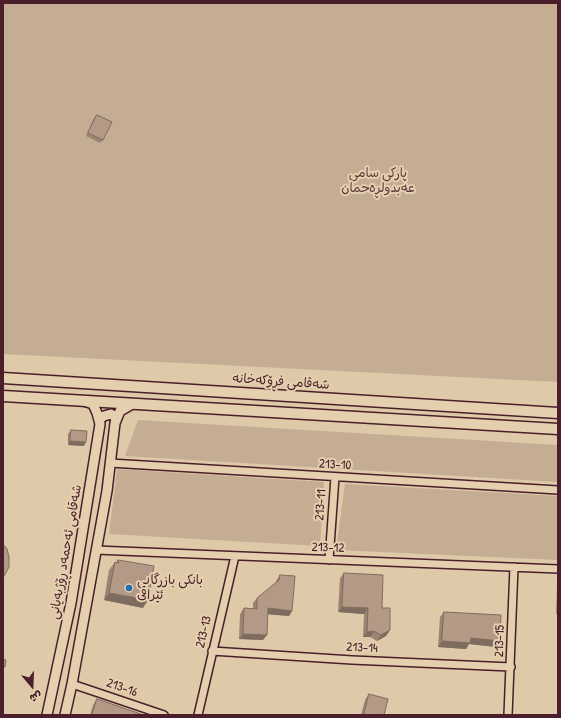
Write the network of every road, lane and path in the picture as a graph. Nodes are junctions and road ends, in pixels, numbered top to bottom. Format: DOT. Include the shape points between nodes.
graph roads {
  1 [pos="3,378"];
  2 [pos="3,396"];
  3 [pos="83,401"];
  4 [pos="132,404"];
  5 [pos="558,413"];
  6 [pos="100,419"];
  7 [pos="116,420"];
  8 [pos="558,429"];
  9 [pos="110,463"];
  10 [pos="335,477"];
  11 [pos="558,490"];
  12 [pos="96,550"];
  13 [pos="235,556"];
  14 [pos="329,560"];
  15 [pos="514,567"];
  16 [pos="558,569"];
  17 [pos="68,621"];
  18 [pos="83,623"];
  19 [pos="212,651"];
  20 [pos="511,667"];
  21 [pos="72,684"];
  22 [pos="47,715"];
  23 [pos="65,715"];
  24 [pos="164,715"];
  25 [pos="198,715"];
  26 [pos="508,715"];
  1 -- 5 [label="main road, شەقامی فڕۆکەخانە"];
  2 -- 3 [label="main road"];
  3 -- 4 [label="main road"];
  3 -- 6 [label="street" via="92,404"];
  4 -- 7 [label="street" via="120,411"];
  4 -- 8 [label="main road"];
  6 -- 7 [label="street" via="111,414"];
  6 -- 17 [label="street, شەقامی ئەحمەد ڕۆژبەیانی"];
  7 -- 9 [label="street"];
  9 -- 10 [label="street, 213-10"];
  9 -- 12 [label="street"];
  10 -- 11 [label="street, 213-10"];
  10 -- 14 [label="street, 213-11"];
  12 -- 13 [label="street, 213-12"];
  12 -- 18 [label="street"];
  13 -- 14 [label="street, 213-12"];
  13 -- 19 [label="street, 213-13"];
  14 -- 15 [label="street, 213-12"];
  15 -- 16 [label="street, 213-12"];
  15 -- 20 [label="street, 213-15"];
  17 -- 18 [label="street"];
  17 -- 22 [label="street, شەقامی ئەحمەد ڕۆژبەیانی"];
  18 -- 21 [label="street"];
  19 -- 20 [label="street, 213-14"];
  19 -- 25 [label="street, 213-13"];
  20 -- 26 [label="street, 213-15"];
  21 -- 23 [label="street"];
  21 -- 24 [label="street, 213-16"];
}
